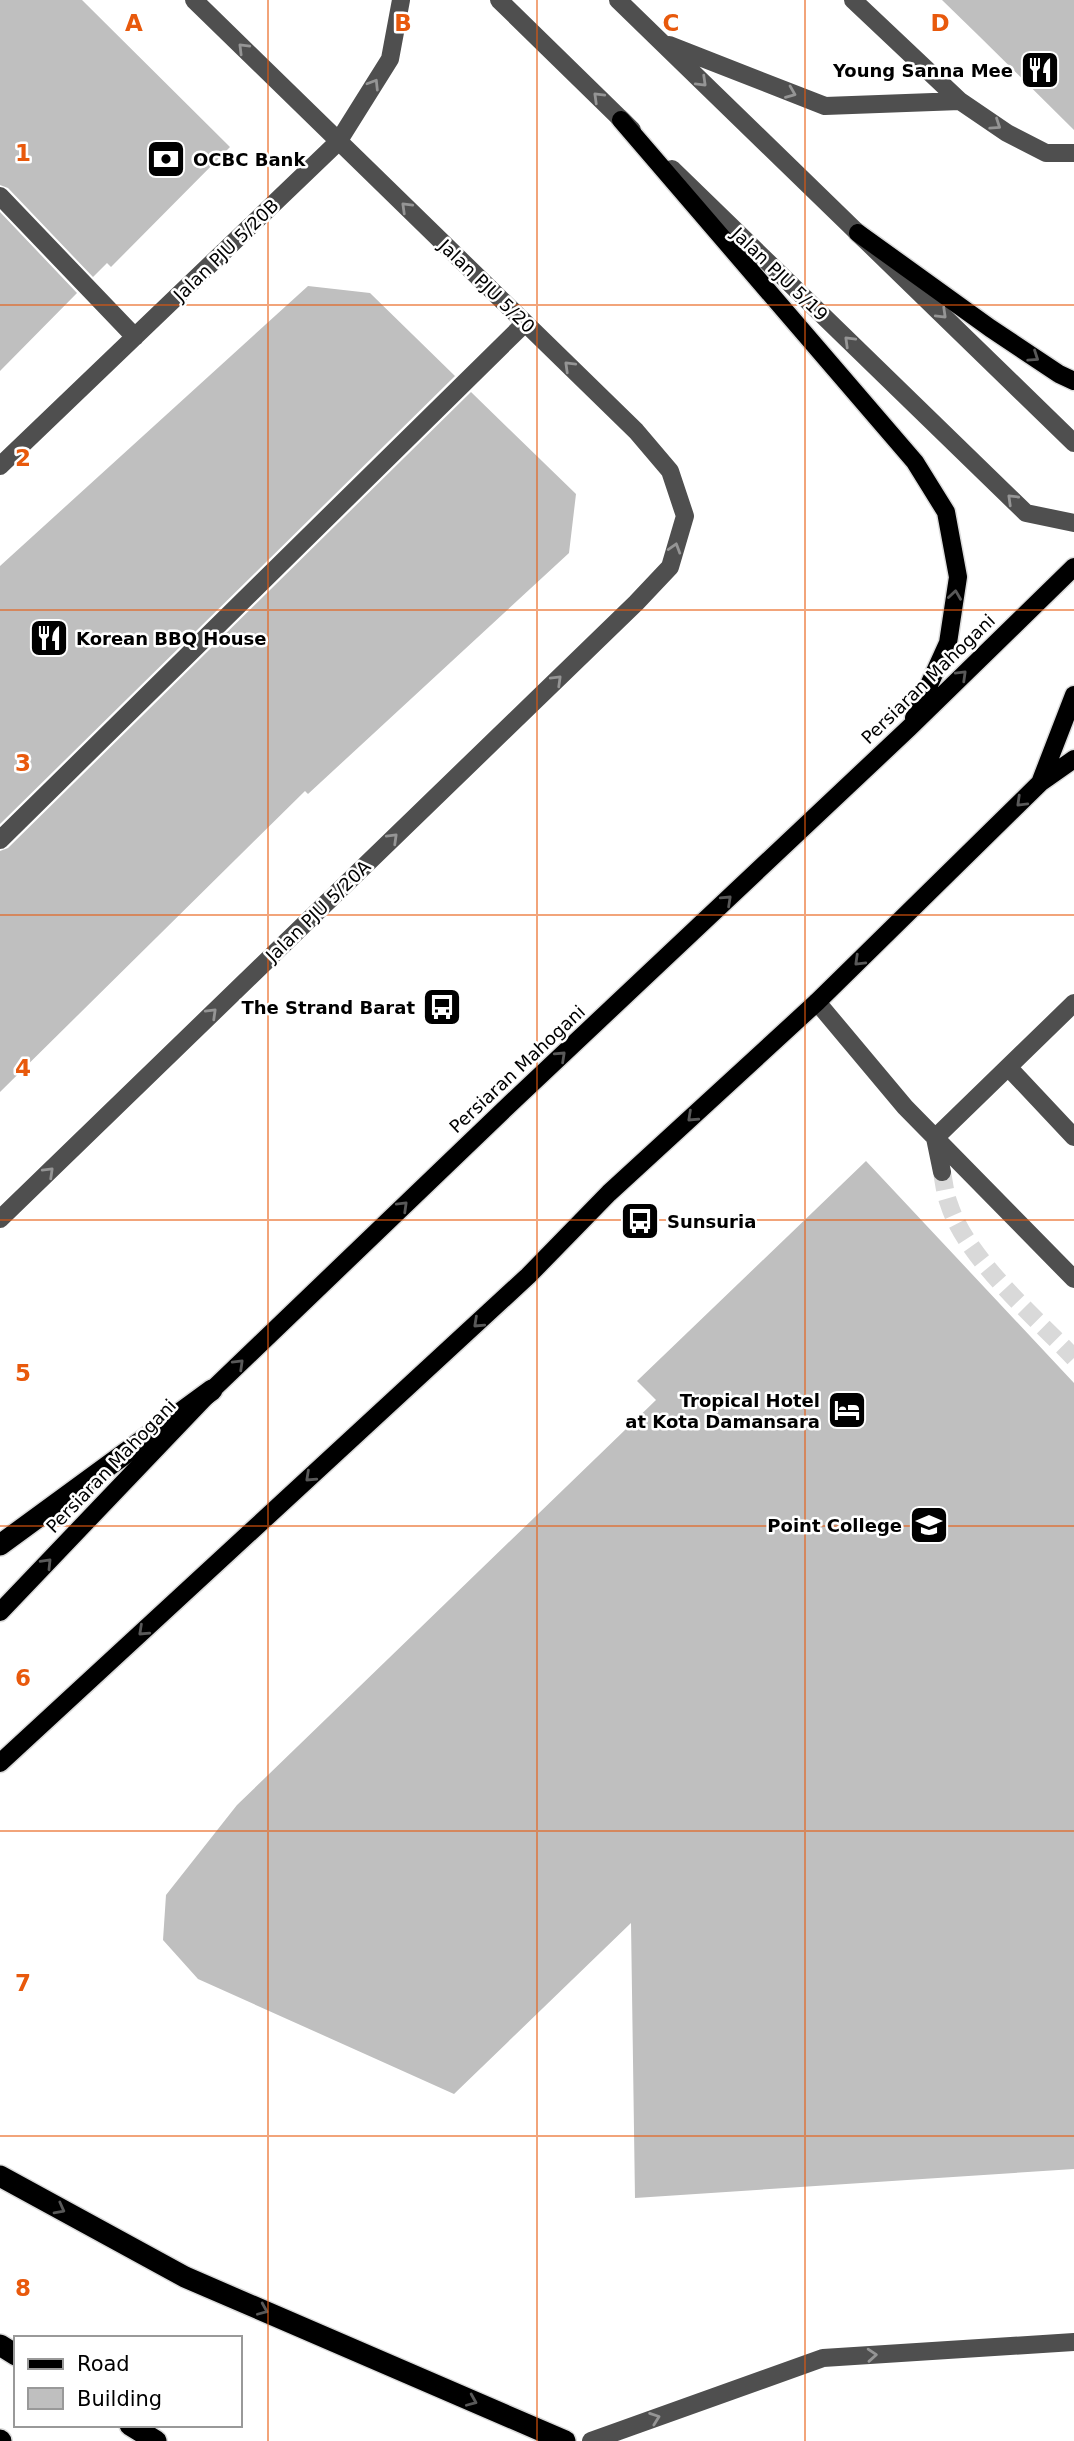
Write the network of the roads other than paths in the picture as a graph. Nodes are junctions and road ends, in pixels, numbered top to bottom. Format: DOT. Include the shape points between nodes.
graph roads {
  1 [pos="194,0"];
  2 [pos="401,0"];
  3 [pos="499,0"];
  4 [pos="618,0"];
  5 [pos="853,0"];
  6 [pos="660,41"];
  7 [pos="960,101"];
  8 [pos="621,120"];
  9 [pos="338,142"];
  10 [pos="1074,153"];
  11 [pos="0,196"];
  12 [pos="858,233"];
  13 [pos="525,323"];
  14 [pos="135,337"];
  15 [pos="1074,381"];
  16 [pos="1074,443"];
  17 [pos="0,466"];
  18 [pos="1074,523"];
  19 [pos="1074,567"];
  20 [pos="636,603"];
  21 [pos="1074,695"];
  22 [pos="909,728"];
  23 [pos="1074,759"];
  24 [pos="1040,783"];
  25 [pos="0,840"];
  26 [pos="817,1002"];
  27 [pos="1074,1003"];
  28 [pos="1008,1067"];
  29 [pos="1074,1137"];
  30 [pos="935,1138"];
  31 [pos="942,1172"];
  32 [pos="0,1219"];
  33 [pos="1074,1279"];
  34 [pos="212,1390"];
  35 [pos="0,1545"];
  36 [pos="0,1612"];
  37 [pos="0,1763"];
  38 [pos="0,2176"];
  39 [pos="1074,2342"];
  40 [pos="133,2427"];
  41 [pos="156,2441"];
  42 [pos="565,2441"];
  43 [pos="591,2441"];
  9 -- 1 [label="street, Jalan PJU 5/20, one-way"];
  9 -- 2 [label="street, Jalan PJU 5/20B, one-way" via="390,59"];
  8 -- 3 [label="street, Jalan PJU 5/19, one-way"];
  4 -- 6 [label="street"];
  5 -- 7 [label="street"];
  6 -- 7 [label="street, one-way" via="825,106"];
  6 -- 12 [label="street, one-way"];
  7 -- 10 [label="street, one-way" via="1046,153"];
  18 -- 8 [label="street, Jalan PJU 5/19, one-way" via="1026,513"];
  22 -- 8 [label="main road, one-way" via="948,643 958,577 946,512 915,461"];
  13 -- 9 [label="street, Jalan PJU 5/20, one-way"];
  9 -- 14 [label="street, Jalan PJU 5/20B"];
  11 -- 14 [label="street"];
  12 -- 15 [label="main road, one-way" via="1002,336"];
  12 -- 16 [label="street, one-way"];
  20 -- 13 [label="street, Jalan PJU 5/20, one-way" via="670,567 685,516 670,471 636,431"];
  13 -- 25 [label="street"];
  14 -- 17 [label="street, Jalan PJU 5/20B"];
  22 -- 19 [label="main road, Persiaran Mahogani, one-way"];
  32 -- 20 [label="street, Jalan PJU 5/20A, one-way"];
  21 -- 24 [label="main road"];
  34 -- 22 [label="main road, Persiaran Mahogani, one-way"];
  23 -- 24 [label="main road"];
  24 -- 26 [label="main road, one-way"];
  26 -- 30 [label="street"];
  26 -- 37 [label="main road, one-way" via="609,1193 528,1276"];
  27 -- 28 [label="street"];
  28 -- 29 [label="street"];
  28 -- 30 [label="street"];
  30 -- 31 [label="street"];
  30 -- 33 [label="street"];
  34 -- 35 [label="highway"];
  36 -- 34 [label="main road, Persiaran Mahogani, one-way"];
  38 -- 42 [label="highway, one-way" via="185,2277"];
  43 -- 39 [label="street, one-way" via="823,2358"];
  40 -- 41 [label="highway"];
}
